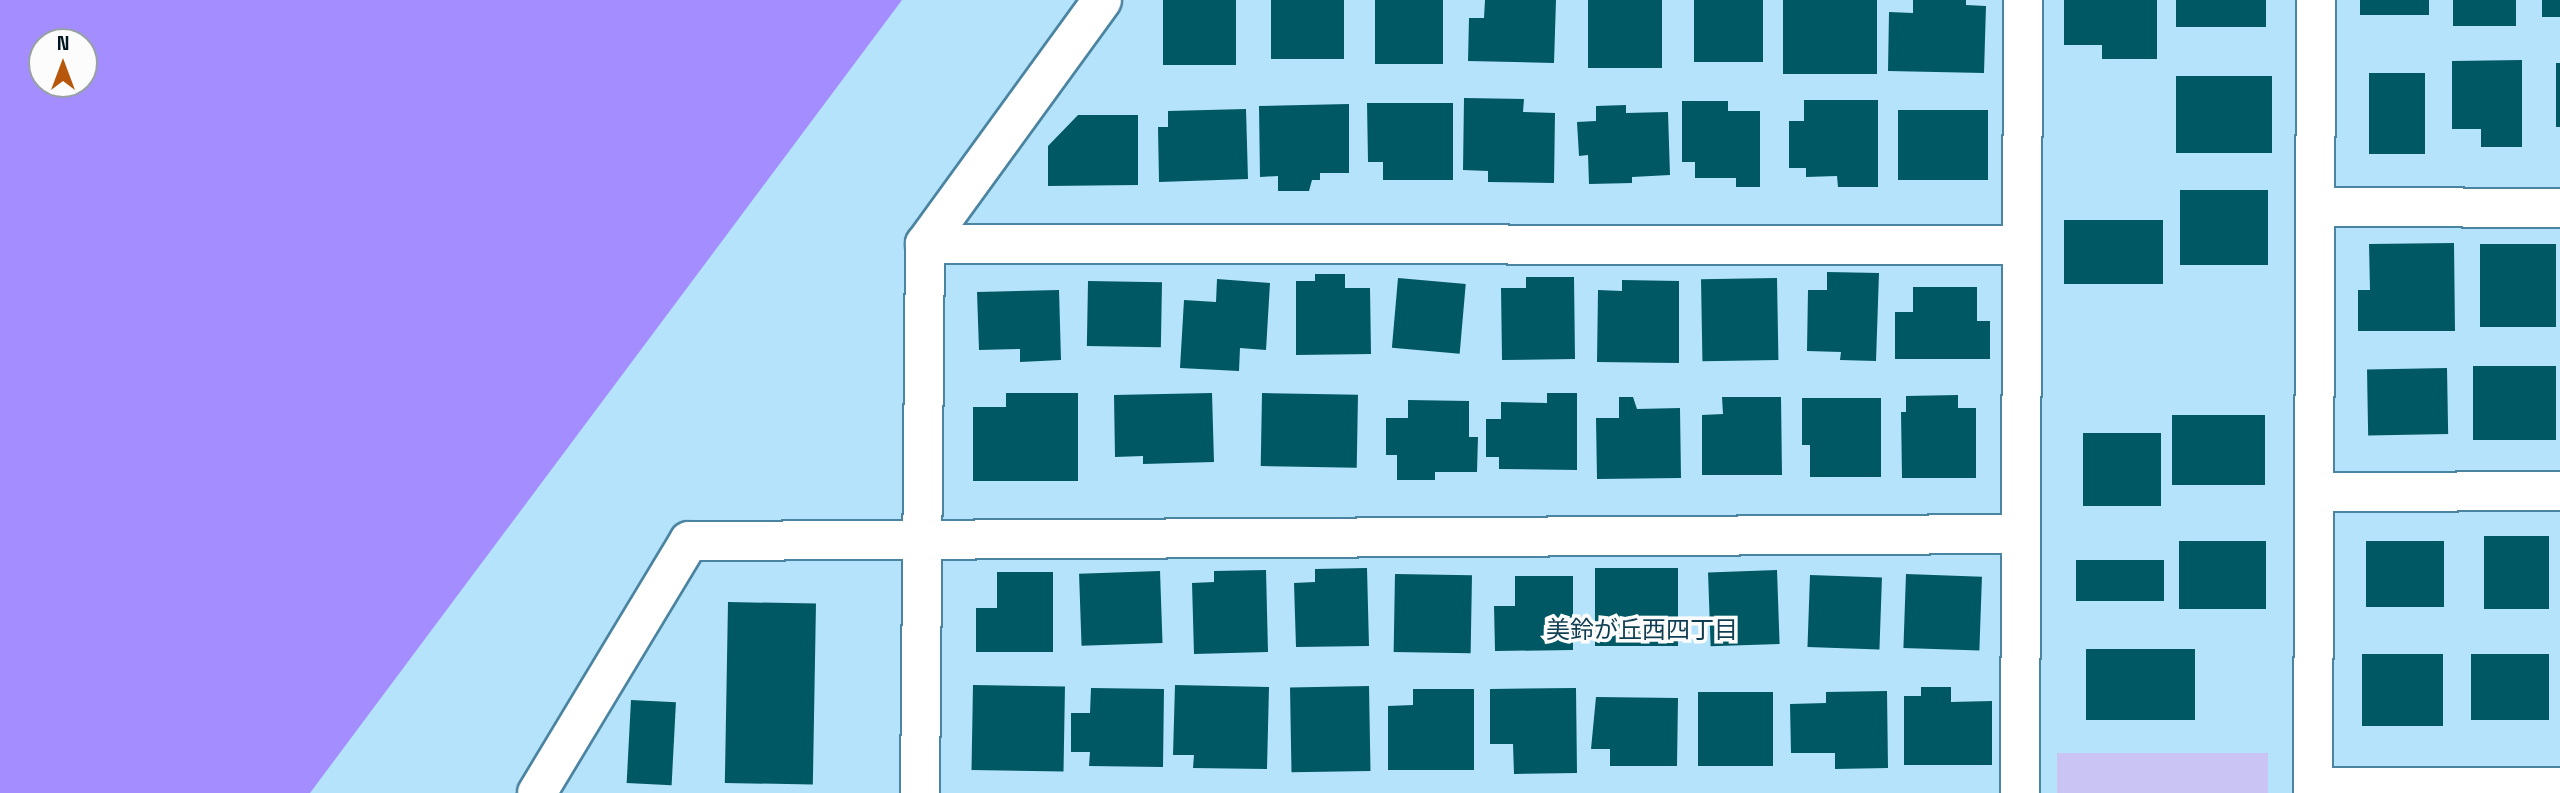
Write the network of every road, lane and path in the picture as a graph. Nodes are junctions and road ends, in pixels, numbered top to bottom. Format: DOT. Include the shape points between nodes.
graph roads {
  1 [pos="1102,0"];
  2 [pos="2023,0"];
  3 [pos="2316,0"];
  4 [pos="2317,207"];
  5 [pos="2560,208"];
  6 [pos="925,244"];
  7 [pos="2022,245"];
  8 [pos="2560,491"];
  9 [pos="2316,492"];
  10 [pos="2020,534"];
  11 [pos="921,538"];
  12 [pos="2560,787"];
  13 [pos="2313,790"];
  14 [pos="537,793"];
  15 [pos="920,793"];
  16 [pos="2020,793"];
  1 -- 6 [label="street"];
  2 -- 7 [label="street"];
  3 -- 4 [label="street"];
  4 -- 5 [label="street"];
  4 -- 9 [label="street"];
  6 -- 7 [label="street"];
  6 -- 11 [label="street"];
  7 -- 10 [label="street"];
  8 -- 9 [label="street"];
  9 -- 13 [label="street"];
  10 -- 11 [label="street"];
  10 -- 16 [label="street"];
  11 -- 14 [label="street" via="689,541"];
  11 -- 15 [label="street"];
  12 -- 13 [label="street"];
}
